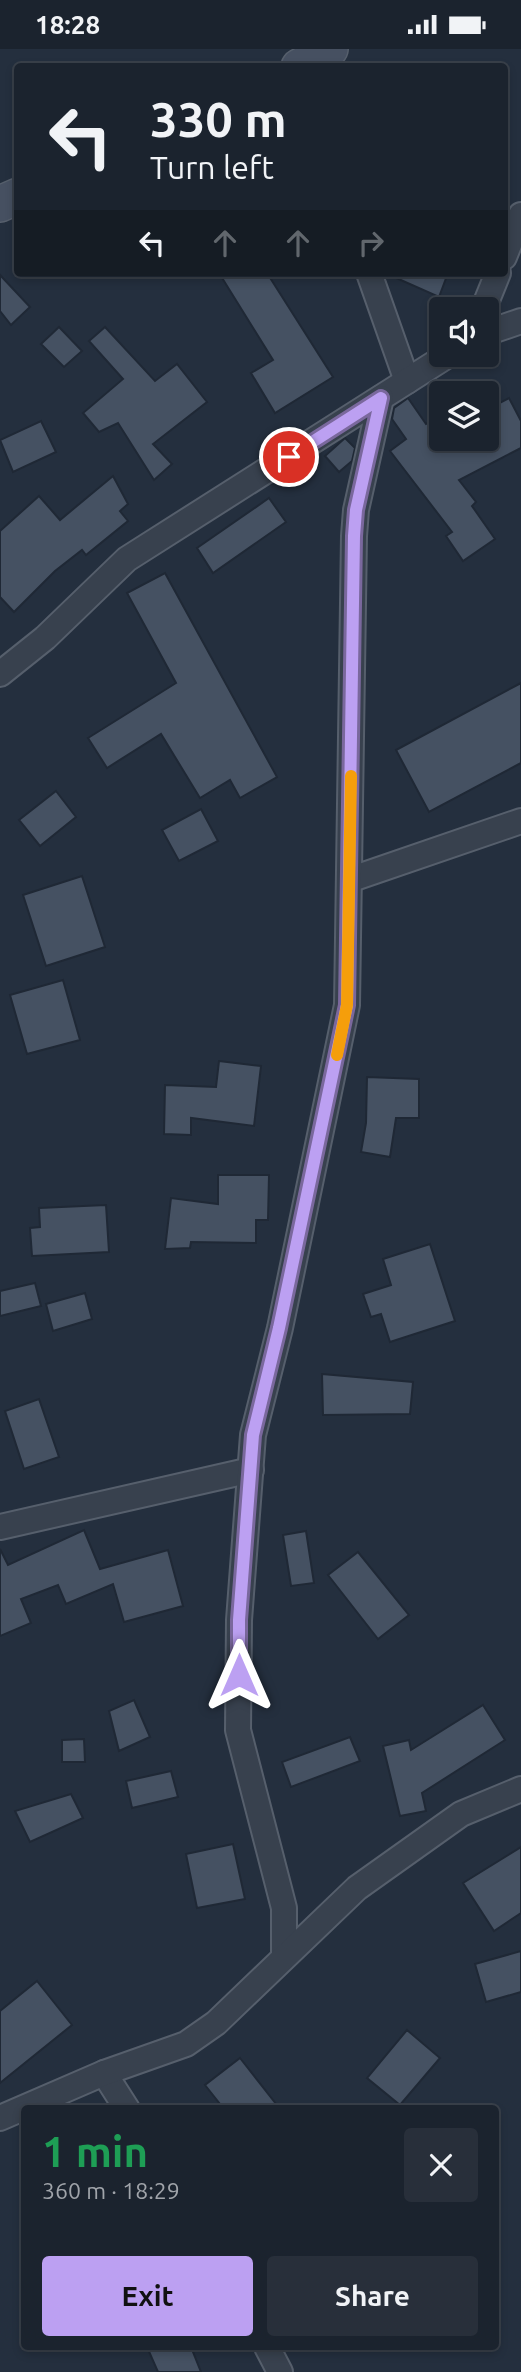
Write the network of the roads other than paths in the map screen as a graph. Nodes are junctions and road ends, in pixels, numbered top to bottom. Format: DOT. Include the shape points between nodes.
graph roads {
  1 [pos="330,49"];
  2 [pos="306,63"];
  3 [pos="521,215"];
  4 [pos="508,247"];
  5 [pos="370,277"];
  6 [pos="496,277"];
  7 [pos="488,297"];
  8 [pos="521,321"];
  9 [pos="499,329"];
  10 [pos="429,367"];
  11 [pos="407,381"];
  12 [pos="381,398"];
  13 [pos="0,674"];
  14 [pos="521,821"];
  15 [pos="349,880"];
  16 [pos="251,1470"];
  17 [pos="0,1527"];
  18 [pos="521,1789"];
  19 [pos="284,1956"];
  20 [pos="104,2073"];
  21 [pos="30,2105"];
  22 [pos="124,2105"];
  23 [pos="21,2109"];
  24 [pos="0,2118"];
  25 [pos="268,2350"];
  26 [pos="279,2372"];
  1 -- 2 [label="street"];
  3 -- 4 [label="street"];
  5 -- 11 [label="street"];
  6 -- 7 [label="street"];
  8 -- 9 [label="street"];
  10 -- 11 [label="street"];
  11 -- 12 [label="street"];
  12 -- 13 [label="street" via="127,559 45,639"];
  12 -- 15 [label="street" via="354,536"];
  14 -- 15 [label="street"];
  15 -- 16 [label="street" via="347,1005 253,1435"];
  16 -- 17 [label="street"];
  16 -- 19 [label="street" via="239,1620 239,1730 284,1908"];
  18 -- 19 [label="street" via="461,1814 357,1888"];
  19 -- 20 [label="street" via="216,2023 186,2044"];
  20 -- 21 [label="street"];
  20 -- 22 [label="street"];
  23 -- 24 [label="street"];
  25 -- 26 [label="street"];
}
